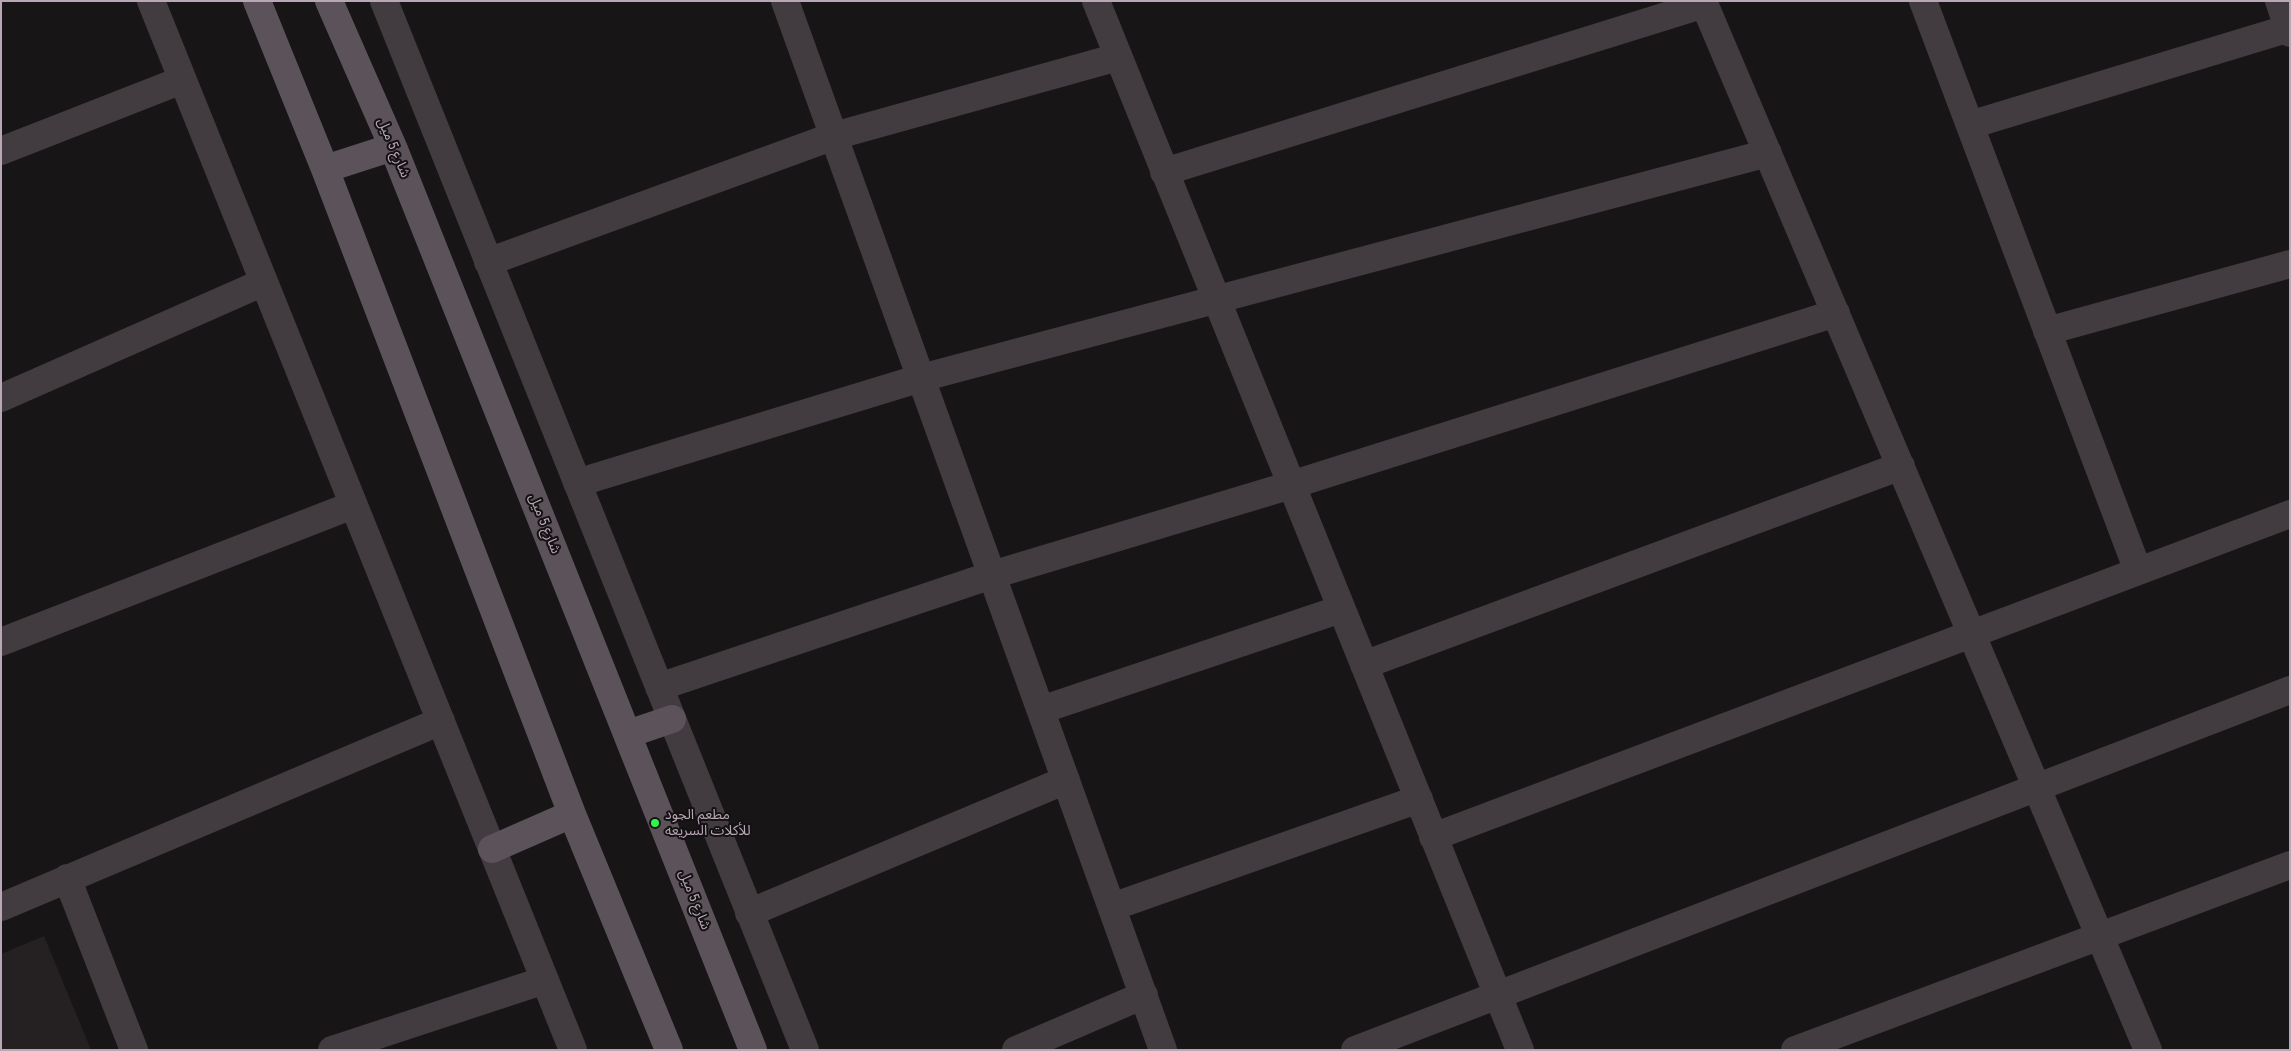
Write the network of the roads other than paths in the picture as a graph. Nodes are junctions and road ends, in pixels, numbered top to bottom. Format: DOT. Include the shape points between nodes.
graph roads {
  1 [pos="151,1"];
  2 [pos="257,1"];
  3 [pos="329,1"];
  4 [pos="384,1"];
  5 [pos="785,1"];
  6 [pos="1096,1"];
  7 [pos="1923,1"];
  8 [pos="2279,1"];
  9 [pos="1704,3"];
  10 [pos="2289,30"];
  11 [pos="1118,57"];
  12 [pos="182,80"];
  13 [pos="1970,125"];
  14 [pos="834,136"];
  15 [pos="393,147"];
  16 [pos="1,151"];
  17 [pos="1768,153"];
  18 [pos="324,169"];
  19 [pos="1164,172"];
  20 [pos="488,262"];
  21 [pos="2290,264"];
  22 [pos="264,282"];
  23 [pos="1216,300"];
  24 [pos="1836,312"];
  25 [pos="2047,331"];
  26 [pos="921,378"];
  27 [pos="1,398"];
  28 [pos="1901,466"];
  29 [pos="577,483"];
  30 [pos="1291,485"];
  31 [pos="353,505"];
  32 [pos="2290,514"];
  33 [pos="2138,571"];
  34 [pos="992,575"];
  35 [pos="1341,609"];
  36 [pos="1971,633"];
  37 [pos="1,642"];
  38 [pos="1364,665"];
  39 [pos="659,687"];
  40 [pos="2290,690"];
  41 [pos="1041,710"];
  42 [pos="672,719"];
  43 [pos="441,721"];
  44 [pos="628,734"];
  45 [pos="1066,780"];
  46 [pos="2037,787"];
  47 [pos="1418,800"];
  48 [pos="572,814"];
  49 [pos="1433,837"];
  50 [pos="492,849"];
  51 [pos="2290,865"];
  52 [pos="67,878"];
  53 [pos="1,907"];
  54 [pos="1112,907"];
  55 [pos="750,913"];
  56 [pos="2100,936"];
  57 [pos="545,980"];
  58 [pos="1144,995"];
  59 [pos="1497,995"];
  60 [pos="347,1048"];
  61 [pos="134,1050"];
  62 [pos="573,1050"];
  63 [pos="669,1050"];
  64 [pos="753,1050"];
  65 [pos="804,1050"];
  66 [pos="1016,1050"];
  67 [pos="1163,1050"];
  68 [pos="1355,1050"];
  69 [pos="1520,1050"];
  70 [pos="1796,1050"];
  71 [pos="2148,1050"];
  1 -- 12 [label="street"];
  2 -- 18 [label="main road"];
  3 -- 15 [label="main road, شارع 5 ميل"];
  4 -- 20 [label="street"];
  5 -- 14 [label="street"];
  6 -- 11 [label="street"];
  7 -- 13 [label="street"];
  8 -- 10 [label="street"];
  9 -- 17 [label="street"];
  9 -- 19 [label="street"];
  10 -- 13 [label="street"];
  11 -- 14 [label="street"];
  11 -- 19 [label="street"];
  12 -- 16 [label="street"];
  12 -- 22 [label="street"];
  13 -- 25 [label="street"];
  14 -- 20 [label="street"];
  14 -- 26 [label="street"];
  15 -- 18 [label="main road"];
  15 -- 44 [label="main road, شارع 5 ميل"];
  17 -- 23 [label="street"];
  17 -- 24 [label="street"];
  18 -- 48 [label="main road"];
  19 -- 23 [label="street"];
  20 -- 29 [label="street"];
  21 -- 25 [label="street"];
  22 -- 27 [label="street"];
  22 -- 31 [label="street"];
  23 -- 26 [label="street"];
  23 -- 30 [label="street"];
  24 -- 28 [label="street"];
  24 -- 30 [label="street"];
  25 -- 33 [label="street"];
  26 -- 29 [label="street"];
  26 -- 34 [label="street"];
  28 -- 36 [label="street"];
  28 -- 38 [label="street"];
  29 -- 39 [label="street"];
  30 -- 34 [label="street"];
  30 -- 35 [label="street"];
  31 -- 37 [label="street"];
  31 -- 43 [label="street"];
  32 -- 33 [label="street"];
  33 -- 36 [label="street"];
  34 -- 39 [label="street"];
  34 -- 41 [label="street"];
  35 -- 38 [label="street"];
  35 -- 41 [label="street"];
  36 -- 46 [label="street"];
  36 -- 49 [label="street"];
  38 -- 47 [label="street"];
  39 -- 42 [label="street"];
  40 -- 46 [label="street"];
  41 -- 45 [label="street"];
  42 -- 44 [label="main road"];
  42 -- 55 [label="street"];
  43 -- 50 [label="street"];
  43 -- 52 [label="street"];
  44 -- 64 [label="main road, شارع 5 ميل"];
  45 -- 54 [label="street"];
  45 -- 55 [label="street"];
  46 -- 56 [label="street"];
  46 -- 59 [label="street"];
  47 -- 49 [label="street"];
  47 -- 54 [label="street"];
  48 -- 50 [label="main road"];
  48 -- 63 [label="main road"];
  49 -- 59 [label="street"];
  50 -- 57 [label="street"];
  51 -- 56 [label="street"];
  52 -- 53 [label="street"];
  52 -- 61 [label="street"];
  54 -- 58 [label="street"];
  55 -- 65 [label="street"];
  56 -- 70 [label="street"];
  56 -- 71 [label="street"];
  57 -- 60 [label="street"];
  57 -- 62 [label="street"];
  58 -- 66 [label="street"];
  58 -- 67 [label="street"];
  59 -- 68 [label="street"];
  59 -- 69 [label="street"];
}
